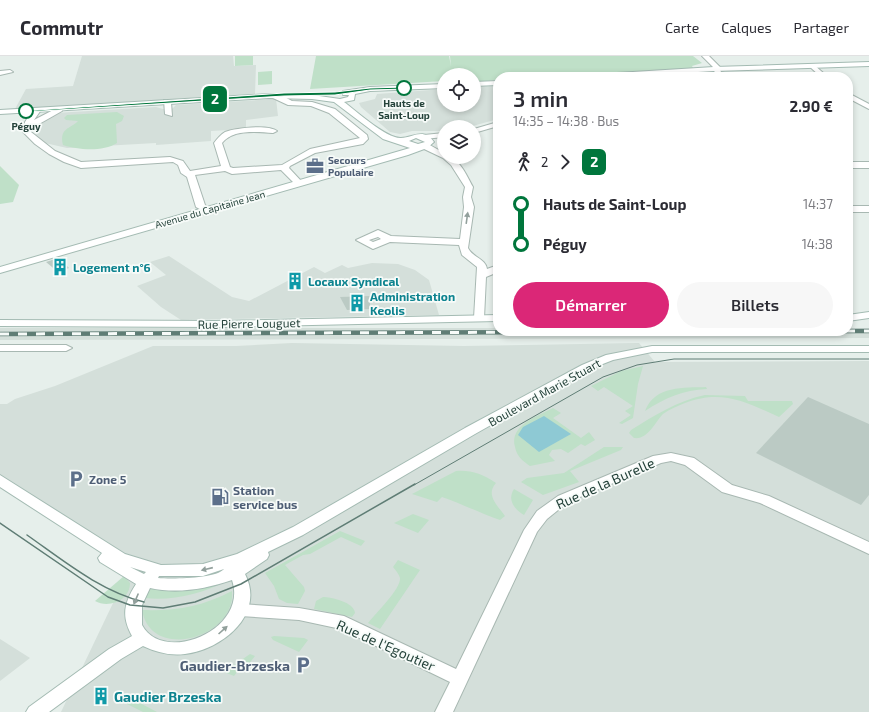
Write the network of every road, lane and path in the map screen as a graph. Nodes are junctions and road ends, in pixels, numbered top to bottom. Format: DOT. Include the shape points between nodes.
graph roads {
  1 [pos="704,56"];
  2 [pos="869,64"];
  3 [pos="812,66"];
  4 [pos="716,68"];
  5 [pos="10,72"];
  6 [pos="652,72"];
  7 [pos="718,72"];
  8 [pos="819,72"];
  9 [pos="0,73"];
  10 [pos="493,82"];
  11 [pos="481,83"];
  12 [pos="437,86"];
  13 [pos="273,96"];
  14 [pos="349,96"];
  15 [pos="334,98"];
  16 [pos="853,98"];
  17 [pos="167,102"];
  18 [pos="869,107"];
  19 [pos="59,109"];
  20 [pos="37,110"];
  21 [pos="0,112"];
  22 [pos="169,114"];
  23 [pos="493,125"];
  24 [pos="28,127"];
  25 [pos="481,129"];
  26 [pos="273,131"];
  27 [pos="437,138"];
  28 [pos="437,140"];
  29 [pos="407,142"];
  30 [pos="425,143"];
  31 [pos="437,151"];
  32 [pos="452,164"];
  33 [pos="853,165"];
  34 [pos="869,165"];
  35 [pos="284,167"];
  36 [pos="226,168"];
  37 [pos="188,174"];
  38 [pos="298,182"];
  39 [pos="206,209"];
  40 [pos="853,209"];
  41 [pos="869,209"];
  42 [pos="389,239"];
  43 [pos="464,242"];
  44 [pos="0,269"];
  45 [pos="493,270"];
  46 [pos="482,275"];
  47 [pos="869,315"];
  48 [pos="853,317"];
  49 [pos="479,318"];
  50 [pos="493,318"];
  51 [pos="0,323"];
  52 [pos="0,348"];
  53 [pos="66,348"];
  54 [pos="869,349"];
  55 [pos="0,480"];
  56 [pos="0,488"];
  57 [pos="869,548"];
  58 [pos="231,568"];
  59 [pos="161,571"];
  60 [pos="147,581"];
  61 [pos="240,610"];
  62 [pos="143,638"];
  63 [pos="459,678"];
  64 [pos="35,712"];
  65 [pos="444,712"];
  1 -- 4 [label="main road"];
  2 -- 3 [label="main road"];
  3 -- 4 [label="main road"];
  3 -- 8 [label="main road"];
  4 -- 6 [label="main road"];
  4 -- 7 [label="main road"];
  5 -- 9 [label="main road"];
  10 -- 11 [label="main road"];
  12 -- 14 [label="main road" via="388,89"];
  13 -- 15 [label="main road"];
  13 -- 17 [label="main road"];
  13 -- 35 [label="main road" via="291,103 312,104 332,111 364,136 364,139 357,143 310,152"];
  14 -- 15 [label="main road"];
  14 -- 29 [label="main road" via="349,104 386,132"];
  15 -- 29 [label="main road" via="386,137"];
  16 -- 18 [label="main road"];
  17 -- 19 [label="main road"];
  17 -- 22 [label="main road"];
  19 -- 20 [label="main road"];
  19 -- 24 [label="main road"];
  20 -- 21 [label="main road"];
  20 -- 24 [label="main road"];
  23 -- 25 [label="main road"];
  24 -- 37 [label="main road" via="27,132 36,141 76,164 175,160 182,163 184,171"];
  26 -- 36 [label="main road" via="237,132 222,137 218,143"];
  27 -- 30 [label="main road"];
  28 -- 30 [label="main road"];
  29 -- 30 [label="main road"];
  29 -- 38 [label="main road, Avenue du Capitaine Jean" via="396,153"];
  30 -- 31 [label="main road"];
  30 -- 38 [label="main road, Avenue du Capitaine Jean" via="405,153"];
  43 -- 32 [label="main road, one-way" via="468,207 465,180"];
  33 -- 34 [label="main road"];
  35 -- 36 [label="main road" via="236,172"];
  35 -- 38 [label="main road"];
  36 -- 37 [label="main road"];
  37 -- 39 [label="main road" via="202,207"];
  38 -- 39 [label="main road, Avenue du Capitaine Jean"];
  39 -- 44 [label="main road, Avenue du Capitaine Jean"];
  40 -- 41 [label="main road"];
  42 -- 43 [label="main road"];
  43 -- 46 [label="main road" via="463,251 481,264"];
  45 -- 46 [label="main road"];
  46 -- 49 [label="main road"];
  47 -- 48 [label="main road"];
  49 -- 50 [label="main road, Rue Pierre Louguet"];
  49 -- 51 [label="main road, Rue Pierre Louguet" via="216,324"];
  52 -- 53 [label="main road"];
  54 -- 58 [label="main road, Boulevard Marie Stuart" via="652,349 610,357 586,367"];
  55 -- 59 [label="main road, Boulevard Marie Stuart" via="120,558"];
  56 -- 60 [label="main road, Boulevard Marie Stuart" via="126,572"];
  57 -- 63 [label="main road, Rue de la Burelle" via="764,499 727,490 689,461 677,457 658,458 563,498 542,515 531,530"];
  58 -- 59 [label="main road, Boulevard Marie Stuart, one-way"];
  58 -- 60 [label="main road, Boulevard Marie Stuart" via="192,583 162,584"];
  58 -- 61 [label="main road" via="242,590"];
  59 -- 60 [label="main road"];
  60 -- 62 [label="main road, one-way" via="139,592 132,614 137,632"];
  62 -- 61 [label="main road, one-way" via="158,646 190,647 211,640 224,631"];
  61 -- 63 [label="main road, Rue de l'Egoutier" via="304,615 344,623"];
  62 -- 64 [label="main road" via="115,654"];
  63 -- 65 [label="main road, Rue de la Burelle"];
}
